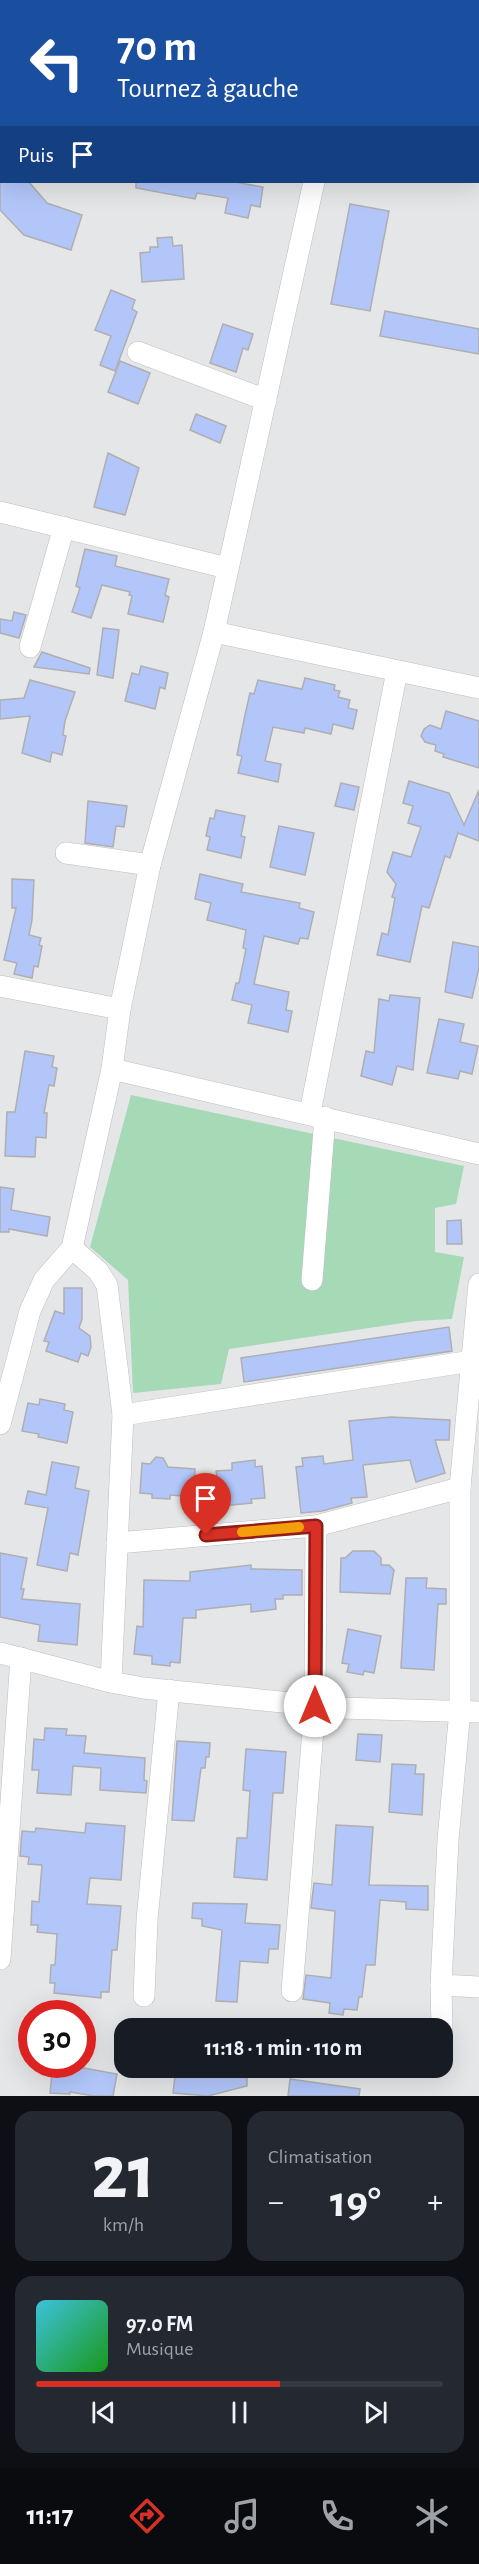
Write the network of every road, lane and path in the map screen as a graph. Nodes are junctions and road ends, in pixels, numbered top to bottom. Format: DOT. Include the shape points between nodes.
graph roads {
  1 [pos="314,183"];
  2 [pos="138,352"];
  3 [pos="266,400"];
  4 [pos="0,512"];
  5 [pos="63,527"];
  6 [pos="227,568"];
  7 [pos="214,632"];
  8 [pos="30,647"];
  9 [pos="397,671"];
  10 [pos="479,688"];
  11 [pos="66,853"];
  12 [pos="150,865"];
  13 [pos="0,986"];
  14 [pos="120,1009"];
  15 [pos="112,1069"];
  16 [pos="318,1115"];
  17 [pos="479,1154"];
  18 [pos="72,1248"];
  19 [pos="312,1280"];
  20 [pos="479,1284"];
  21 [pos="472,1361"];
  22 [pos="123,1415"];
  23 [pos="0,1424"];
  24 [pos="460,1488"];
  25 [pos="316,1526"];
  26 [pos="117,1543"];
  27 [pos="0,1653"];
  28 [pos="21,1658"];
  29 [pos="111,1682"];
  30 [pos="169,1690"];
  31 [pos="315,1706"];
  32 [pos="470,1711"];
  33 [pos="0,1959"];
  34 [pos="441,1985"];
  35 [pos="479,1986"];
  36 [pos="292,1991"];
  37 [pos="144,1996"];
  38 [pos="442,2018"];
  1 -- 3 [label="street"];
  2 -- 3 [label="street"];
  3 -- 6 [label="street"];
  4 -- 5 [label="street"];
  5 -- 6 [label="street"];
  5 -- 8 [label="street"];
  6 -- 7 [label="street"];
  7 -- 9 [label="street"];
  7 -- 12 [label="street"];
  9 -- 10 [label="street"];
  9 -- 16 [label="street"];
  11 -- 12 [label="street"];
  12 -- 14 [label="street"];
  13 -- 14 [label="street"];
  14 -- 15 [label="street"];
  15 -- 16 [label="street"];
  15 -- 18 [label="street"];
  16 -- 17 [label="street"];
  16 -- 19 [label="street"];
  18 -- 22 [label="street" via="98,1271 107,1285"];
  18 -- 23 [label="street" via="44,1280 30,1311"];
  20 -- 21 [label="street"];
  21 -- 22 [label="street"];
  21 -- 24 [label="street"];
  22 -- 26 [label="street"];
  24 -- 25 [label="street"];
  24 -- 32 [label="street"];
  25 -- 26 [label="street"];
  25 -- 31 [label="street"];
  26 -- 29 [label="street"];
  27 -- 28 [label="street"];
  28 -- 29 [label="street"];
  28 -- 33 [label="street"];
  29 -- 30 [label="street"];
  30 -- 31 [label="street"];
  30 -- 37 [label="street" via="147,1920"];
  31 -- 32 [label="street"];
  31 -- 36 [label="street"];
  32 -- 34 [label="street" via="448,1840"];
  34 -- 35 [label="street"];
  34 -- 38 [label="street"];
}
